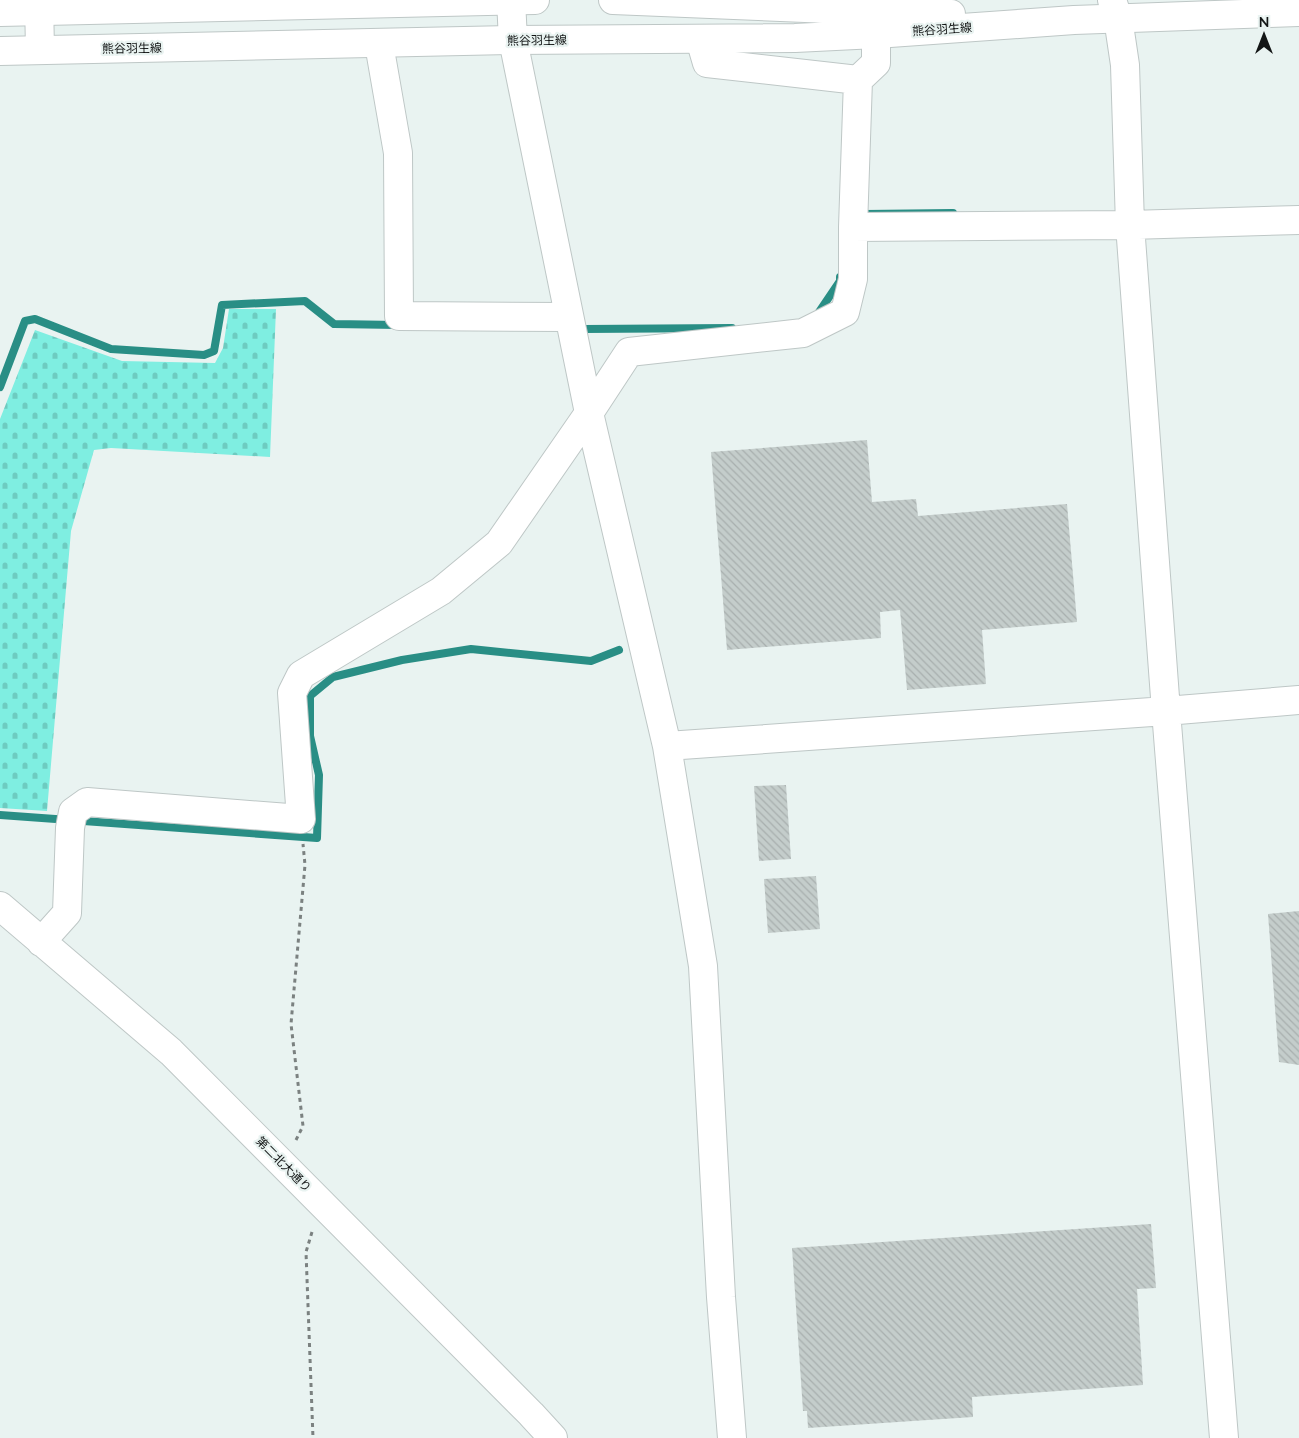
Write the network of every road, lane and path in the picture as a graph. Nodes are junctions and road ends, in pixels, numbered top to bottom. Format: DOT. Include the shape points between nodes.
graph roads {
  1 [pos="511,0"];
  2 [pos="535,0"];
  3 [pos="613,0"];
  4 [pos="39,5"];
  5 [pos="1115,9"];
  6 [pos="0,12"];
  7 [pos="1299,12"];
  8 [pos="1074,20"];
  9 [pos="876,34"];
  10 [pos="700,39"];
  11 [pos="513,40"];
  12 [pos="379,44"];
  13 [pos="40,50"];
  14 [pos="0,51"];
  15 [pos="858,80"];
  16 [pos="1299,220"];
  17 [pos="1130,225"];
  18 [pos="853,227"];
  19 [pos="569,317"];
  20 [pos="589,413"];
  21 [pos="1299,700"];
  22 [pos="1166,711"];
  23 [pos="667,746"];
  24 [pos="304,854"];
  25 [pos="0,906"];
  26 [pos="41,942"];
  27 [pos="279,1159"];
  28 [pos="331,1212"];
  29 [pos="313,1438"];
  30 [pos="552,1438"];
  31 [pos="732,1438"];
  32 [pos="1224,1438"];
  1 -- 2 [label="street"];
  1 -- 4 [label="street"];
  1 -- 11 [label="street"];
  3 -- 8 [label="street, 熊谷羽生線"];
  4 -- 6 [label="street"];
  4 -- 13 [label="street"];
  5 -- 7 [label="street, 熊谷羽生線"];
  5 -- 8 [label="street, 熊谷羽生線"];
  5 -- 17 [label="street" via="1125,65"];
  8 -- 9 [label="street, 熊谷羽生線"];
  9 -- 10 [label="street, 熊谷羽生線"];
  9 -- 15 [label="street" via="876,63"];
  10 -- 11 [label="street, 熊谷羽生線"];
  10 -- 15 [label="street" via="707,63"];
  11 -- 12 [label="street, 熊谷羽生線"];
  11 -- 19 [label="street"];
  12 -- 13 [label="street, 熊谷羽生線"];
  12 -- 19 [label="street" via="398,153 399,316"];
  13 -- 14 [label="street, 熊谷羽生線"];
  15 -- 18 [label="street"];
  16 -- 17 [label="street"];
  17 -- 18 [label="street"];
  17 -- 22 [label="street"];
  18 -- 20 [label="street" via="853,279 845,312 803,333 629,352"];
  19 -- 20 [label="street"];
  20 -- 23 [label="street"];
  20 -- 26 [label="street" via="499,543 441,591 301,675 292,693 301,819 87,802 72,820 67,913"];
  21 -- 22 [label="street"];
  22 -- 23 [label="street"];
  22 -- 32 [label="street"];
  23 -- 31 [label="street" via="703,966"];
  24 -- 27 [label="path" via="291,1024 303,1126 299,1136"];
  25 -- 26 [label="street, 第二北大通り"];
  26 -- 27 [label="street, 第二北大通り" via="171,1052"];
  27 -- 28 [label="street, 第二北大通り"];
  28 -- 29 [label="path" via="311,1233 306,1252"];
  28 -- 30 [label="street, 第二北大通り"];
}
